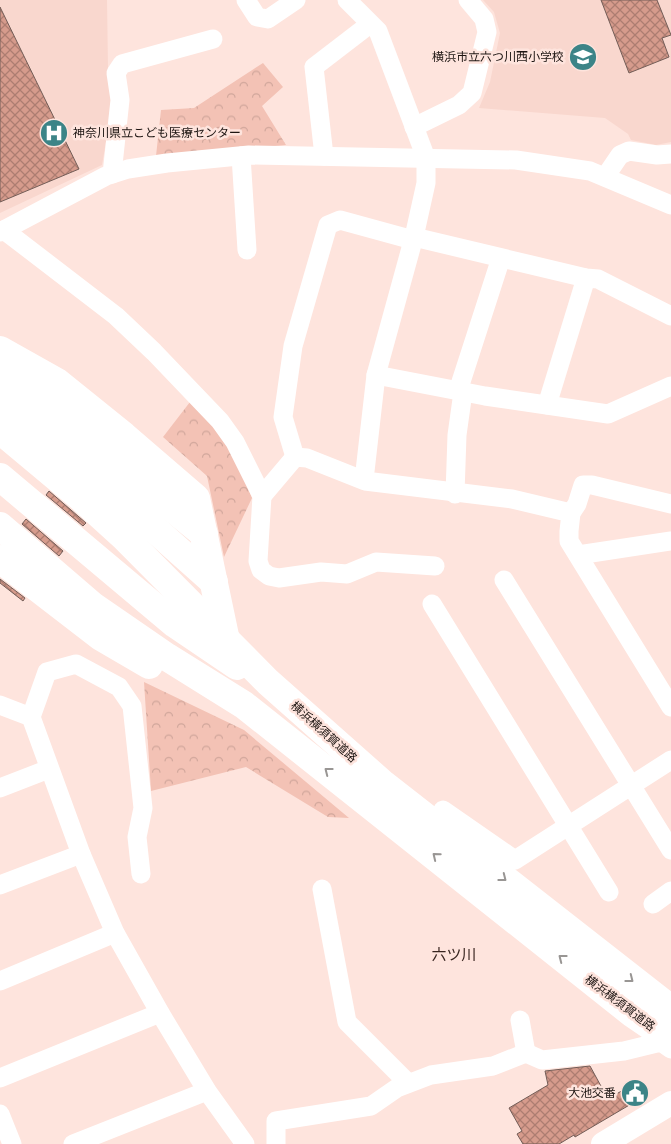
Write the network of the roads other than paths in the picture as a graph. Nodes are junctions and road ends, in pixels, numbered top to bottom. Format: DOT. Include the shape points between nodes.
graph roads {
  1 [pos="246,0"];
  2 [pos="296,0"];
  3 [pos="347,0"];
  4 [pos="468,0"];
  5 [pos="370,24"];
  6 [pos="213,40"];
  7 [pos="414,127"];
  8 [pos="671,154"];
  9 [pos="240,156"];
  10 [pos="324,156"];
  11 [pos="426,158"];
  12 [pos="112,174"];
  13 [pos="605,177"];
  14 [pos="671,205"];
  15 [pos="2,231"];
  16 [pos="414,238"];
  17 [pos="247,250"];
  18 [pos="501,258"];
  19 [pos="586,278"];
  20 [pos="671,316"];
  21 [pos="7,362"];
  22 [pos="376,374"];
  23 [pos="0,385"];
  24 [pos="671,386"];
  25 [pos="460,391"];
  26 [pos="0,401"];
  27 [pos="547,404"];
  28 [pos="0,419"];
  29 [pos="0,430"];
  30 [pos="0,450"];
  31 [pos="294,457"];
  32 [pos="0,460"];
  33 [pos="0,477"];
  34 [pos="364,480"];
  35 [pos="455,494"];
  36 [pos="0,496"];
  37 [pos="262,496"];
  38 [pos="671,504"];
  39 [pos="0,509"];
  40 [pos="571,513"];
  41 [pos="0,526"];
  42 [pos="204,534"];
  43 [pos="671,541"];
  44 [pos="0,542"];
  45 [pos="578,555"];
  46 [pos="0,559"];
  47 [pos="435,566"];
  48 [pos="0,578"];
  49 [pos="504,580"];
  50 [pos="432,604"];
  51 [pos="154,607"];
  52 [pos="218,620"];
  53 [pos="139,659"];
  54 [pos="0,706"];
  55 [pos="671,707"];
  56 [pos="246,710"];
  57 [pos="31,717"];
  58 [pos="671,760"];
  59 [pos="49,769"];
  60 [pos="631,786"];
  61 [pos="0,788"];
  62 [pos="374,792"];
  63 [pos="443,810"];
  64 [pos="568,826"];
  65 [pos="671,850"];
  66 [pos="81,854"];
  67 [pos="141,874"];
  68 [pos="0,885"];
  69 [pos="322,889"];
  70 [pos="671,891"];
  71 [pos="609,892"];
  72 [pos="653,904"];
  73 [pos="116,933"];
  74 [pos="0,981"];
  75 [pos="671,1009"];
  76 [pos="160,1013"];
  77 [pos="520,1020"];
  78 [pos="671,1040"];
  79 [pos="671,1049"];
  80 [pos="526,1053"];
  81 [pos="0,1078"];
  82 [pos="408,1083"];
  83 [pos="207,1091"];
  84 [pos="671,1103"];
  85 [pos="0,1114"];
  86 [pos="12,1144"];
  87 [pos="73,1144"];
  88 [pos="245,1144"];
  89 [pos="276,1144"];
  90 [pos="603,1144"];
  1 -- 2 [label="street" via="257,17 268,19"];
  3 -- 5 [label="street"];
  4 -- 7 [label="street" via="484,19 487,32 472,94 459,105"];
  5 -- 7 [label="street" via="378,31"];
  5 -- 10 [label="street" via="314,67"];
  6 -- 12 [label="street" via="122,64 116,73 120,100"];
  7 -- 11 [label="street"];
  8 -- 13 [label="street" via="628,151 620,155"];
  9 -- 10 [label="street"];
  9 -- 12 [label="street" via="167,163"];
  9 -- 17 [label="street"];
  10 -- 11 [label="street"];
  11 -- 13 [label="street" via="516,160 590,171"];
  11 -- 16 [label="street" via="426,183"];
  12 -- 15 [label="street"];
  13 -- 14 [label="street"];
  15 -- 37 [label="street" via="116,316 154,352 236,442"];
  16 -- 18 [label="street"];
  16 -- 22 [label="street"];
  16 -- 31 [label="street" via="340,220 328,225 293,346 283,417"];
  18 -- 19 [label="street"];
  18 -- 25 [label="street"];
  19 -- 20 [label="street" via="598,280"];
  19 -- 27 [label="street"];
  21 -- 42 [label="highway" via="58,382 196,498"];
  22 -- 25 [label="street"];
  22 -- 34 [label="street"];
  23 -- 42 [label="highway" via="101,466"];
  24 -- 27 [label="street" via="608,414"];
  25 -- 27 [label="street"];
  25 -- 35 [label="street"];
  26 -- 52 [label="highway" via="95,476"];
  28 -- 52 [label="highway" via="86,484"];
  29 -- 52 [label="highway, 横浜横須賀道路"];
  30 -- 52 [label="highway"];
  31 -- 34 [label="street" via="307,458"];
  31 -- 37 [label="street"];
  32 -- 52 [label="highway" via="208,638"];
  33 -- 51 [label="highway"];
  34 -- 35 [label="street"];
  35 -- 40 [label="street" via="512,499"];
  36 -- 51 [label="highway" via="125,597"];
  37 -- 47 [label="street" via="258,561 261,570 269,576 279,578 321,572 347,574 376,562"];
  38 -- 40 [label="street" via="592,485 582,486"];
  39 -- 56 [label="highway" via="119,608 215,676"];
  40 -- 45 [label="street" via="570,541"];
  41 -- 56 [label="highway, 横浜横須賀道路" via="92,606"];
  42 -- 52 [label="highway"];
  43 -- 45 [label="street"];
  44 -- 56 [label="highway" via="127,642"];
  45 -- 55 [label="street"];
  46 -- 53 [label="highway" via="101,637"];
  48 -- 53 [label="highway" via="80,642"];
  49 -- 60 [label="street"];
  50 -- 64 [label="street"];
  51 -- 52 [label="highway" via="175,624"];
  52 -- 62 [label="highway, 横浜横須賀道路"];
  53 -- 56 [label="highway" via="196,692"];
  54 -- 57 [label="street"];
  62 -- 56 [label="highway, 横浜横須賀道路, one-way"];
  57 -- 59 [label="street"];
  57 -- 67 [label="street" via="47,672 76,664 119,687 132,706 143,808 137,838"];
  58 -- 60 [label="street"];
  59 -- 61 [label="street"];
  59 -- 66 [label="street"];
  60 -- 64 [label="street"];
  60 -- 65 [label="street"];
  62 -- 75 [label="highway, 横浜横須賀道路, one-way"];
  78 -- 62 [label="highway, 横浜横須賀道路, one-way" via="633,1014"];
  63 -- 64 [label="street" via="515,860"];
  64 -- 71 [label="street"];
  66 -- 68 [label="street"];
  66 -- 73 [label="street"];
  69 -- 82 [label="street" via="347,1022"];
  70 -- 72 [label="street"];
  73 -- 74 [label="street"];
  73 -- 76 [label="street"];
  76 -- 81 [label="street"];
  76 -- 83 [label="street"];
  77 -- 80 [label="street"];
  79 -- 80 [label="street" via="661,1042 624,1051 542,1060"];
  80 -- 82 [label="street" via="493,1066 430,1075"];
  82 -- 89 [label="street" via="371,1106 276,1121"];
  83 -- 87 [label="street"];
  83 -- 88 [label="street"];
  84 -- 90 [label="main road"];
  85 -- 86 [label="street"];
}
